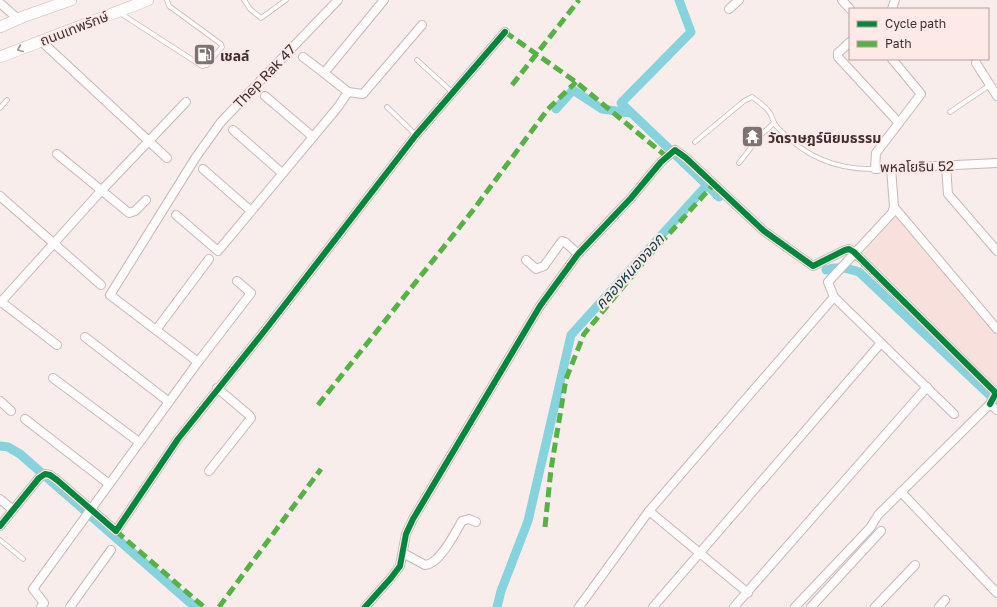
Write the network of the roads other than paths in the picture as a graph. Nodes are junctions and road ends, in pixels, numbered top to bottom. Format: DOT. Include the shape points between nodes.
graph roads {
  1 [pos="71,0"];
  2 [pos="148,0"];
  3 [pos="167,0"];
  4 [pos="244,0"];
  5 [pos="286,0"];
  6 [pos="338,0"];
  7 [pos="384,0"];
  8 [pos="739,0"];
  9 [pos="842,0"];
  10 [pos="0,3"];
  11 [pos="849,8"];
  12 [pos="729,9"];
  13 [pos="118,11"];
  14 [pos="18,19"];
  15 [pos="422,25"];
  16 [pos="0,27"];
  17 [pos="505,32"];
  18 [pos="40,40"];
  19 [pos="849,43"];
  20 [pos="0,57"];
  21 [pos="303,57"];
  22 [pos="417,60"];
  23 [pos="893,60"];
  24 [pos="976,63"];
  25 [pos="324,73"];
  26 [pos="990,85"];
  27 [pos="348,92"];
  28 [pos="452,92"];
  29 [pos="265,96"];
  30 [pos="997,96"];
  31 [pos="8,100"];
  32 [pos="186,102"];
  33 [pos="387,107"];
  34 [pos="0,108"];
  35 [pos="950,112"];
  36 [pos="774,123"];
  37 [pos="899,123"];
  38 [pos="233,130"];
  39 [pos="416,135"];
  40 [pos="313,137"];
  41 [pos="148,142"];
  42 [pos="695,142"];
  43 [pos="57,154"];
  44 [pos="167,158"];
  45 [pos="739,163"];
  46 [pos="997,163"];
  47 [pos="946,166"];
  48 [pos="891,168"];
  49 [pos="203,169"];
  50 [pos="875,169"];
  51 [pos="282,173"];
  52 [pos="101,191"];
  53 [pos="0,196"];
  54 [pos="146,200"];
  55 [pos="894,207"];
  56 [pos="251,211"];
  57 [pos="176,215"];
  58 [pos="54,244"];
  59 [pos="997,251"];
  60 [pos="578,254"];
  61 [pos="852,254"];
  62 [pos="209,259"];
  63 [pos="526,260"];
  64 [pos="237,280"];
  65 [pos="101,286"];
  66 [pos="834,297"];
  67 [pos="0,302"];
  68 [pos="997,329"];
  69 [pos="156,330"];
  70 [pos="85,337"];
  71 [pos="881,342"];
  72 [pos="57,345"];
  73 [pos="198,362"];
  74 [pos="53,378"];
  75 [pos="927,387"];
  76 [pos="217,388"];
  77 [pos="996,393"];
  78 [pos="0,401"];
  79 [pos="169,402"];
  80 [pos="991,403"];
  81 [pos="997,410"];
  82 [pos="11,411"];
  83 [pos="954,414"];
  84 [pos="25,419"];
  85 [pos="139,442"];
  86 [pos="208,471"];
  87 [pos="108,484"];
  88 [pos="901,492"];
  89 [pos="0,499"];
  90 [pos="12,509"];
  91 [pos="649,511"];
  92 [pos="87,512"];
  93 [pos="476,522"];
  94 [pos="0,526"];
  95 [pos="880,531"];
  96 [pos="0,540"];
  97 [pos="111,550"];
  98 [pos="699,551"];
  99 [pos="403,553"];
  100 [pos="23,560"];
  101 [pos="914,565"];
  102 [pos="748,593"];
  103 [pos="997,593"];
  104 [pos="945,600"];
  105 [pos="45,606"];
  106 [pos="70,607"];
  107 [pos="366,607"];
  108 [pos="579,607"];
  109 [pos="653,607"];
  110 [pos="734,607"];
  111 [pos="795,607"];
  112 [pos="810,607"];
  113 [pos="875,607"];
  114 [pos="939,607"];
  1 -- 14 [label="main road, ถนนเทพรักษ์"];
  2 -- 13 [label="main road, ถนนเทพรักษ์"];
  3 -- 13 [label="lane" via="169,6 221,44 222,47 207,65 202,66"];
  4 -- 5 [label="lane" via="261,18"];
  6 -- 69 [label="street, Thep Rak 47" via="221,122 196,157 110,294"];
  7 -- 25 [label="street"];
  8 -- 12 [label="street"];
  9 -- 11 [label="street"];
  10 -- 14 [label="street"];
  13 -- 18 [label="main road, ถนนเทพรักษ์"];
  14 -- 16 [label="main road, ถนนเทพรักษ์"];
  15 -- 27 [label="street" via="363,94"];
  17 -- 28 [label="street"];
  18 -- 20 [label="main road, ถนนเทพรักษ์, one-way"];
  18 -- 41 [label="street"];
  19 -- 37 [label="street" via="838,53 838,57"];
  21 -- 25 [label="street"];
  22 -- 28 [label="lane"];
  23 -- 37 [label="street, พหลโยธิน 52" via="921,94"];
  24 -- 26 [label="street"];
  25 -- 27 [label="street"];
  26 -- 30 [label="street"];
  26 -- 35 [label="lane"];
  27 -- 40 [label="street"];
  28 -- 39 [label="street"];
  29 -- 40 [label="street"];
  31 -- 34 [label="lane"];
  32 -- 41 [label="street"];
  33 -- 39 [label="lane"];
  36 -- 42 [label="lane" via="769,112 752,97"];
  36 -- 45 [label="lane" via="754,141"];
  36 -- 50 [label="lane" via="809,155 854,170"];
  37 -- 50 [label="street, พหลโยธิน 52" via="876,153"];
  38 -- 51 [label="street"];
  39 -- 76 [label="street" via="266,329"];
  40 -- 51 [label="street"];
  41 -- 44 [label="street"];
  41 -- 52 [label="street"];
  43 -- 52 [label="street"];
  46 -- 47 [label="street, พหลโยธิน 52"];
  47 -- 48 [label="street, พหลโยธิน 52"];
  47 -- 59 [label="street" via="948,194"];
  48 -- 50 [label="street, พหลโยธิน 52"];
  48 -- 55 [label="street"];
  49 -- 56 [label="street"];
  51 -- 56 [label="street"];
  52 -- 54 [label="street" via="132,213"];
  52 -- 58 [label="street"];
  53 -- 58 [label="street"];
  55 -- 61 [label="street" via="892,213"];
  55 -- 68 [label="street"];
  56 -- 57 [label="street" via="218,251"];
  58 -- 65 [label="street"];
  58 -- 67 [label="street"];
  60 -- 61 [label="street" via="661,162 675,150 764,231 813,266 845,250 849,249"];
  60 -- 63 [label="street" via="562,241 540,269 536,269"];
  60 -- 99 [label="street" via="540,306 413,519 406,534"];
  61 -- 66 [label="street" via="828,282"];
  61 -- 77 [label="street"];
  62 -- 69 [label="street"];
  64 -- 73 [label="street" via="251,293"];
  66 -- 71 [label="street"];
  66 -- 91 [label="street"];
  67 -- 72 [label="street"];
  69 -- 73 [label="street"];
  70 -- 79 [label="street"];
  71 -- 75 [label="street"];
  71 -- 98 [label="street"];
  73 -- 79 [label="street"];
  74 -- 85 [label="street"];
  75 -- 83 [label="street"];
  75 -- 102 [label="street"];
  76 -- 86 [label="street" via="250,418"];
  76 -- 92 [label="street" via="178,439 116,531"];
  77 -- 80 [label="street"];
  78 -- 82 [label="street"];
  79 -- 85 [label="street"];
  80 -- 81 [label="street"];
  80 -- 88 [label="street"];
  84 -- 87 [label="street"];
  85 -- 87 [label="street"];
  87 -- 92 [label="street"];
  88 -- 103 [label="street"];
  88 -- 111 [label="street"];
  89 -- 90 [label="street"];
  90 -- 92 [label="street" via="42,476 54,477"];
  90 -- 94 [label="street"];
  91 -- 98 [label="street"];
  91 -- 108 [label="street"];
  92 -- 105 [label="street" via="33,589"];
  93 -- 99 [label="street" via="469,519 462,521 438,558 429,564 425,565"];
  95 -- 112 [label="street"];
  96 -- 100 [label="lane"];
  97 -- 106 [label="street"];
  98 -- 102 [label="street"];
  98 -- 109 [label="street"];
  99 -- 107 [label="street" via="397,571"];
  101 -- 113 [label="street"];
  102 -- 110 [label="street"];
  104 -- 114 [label="street"];
}
